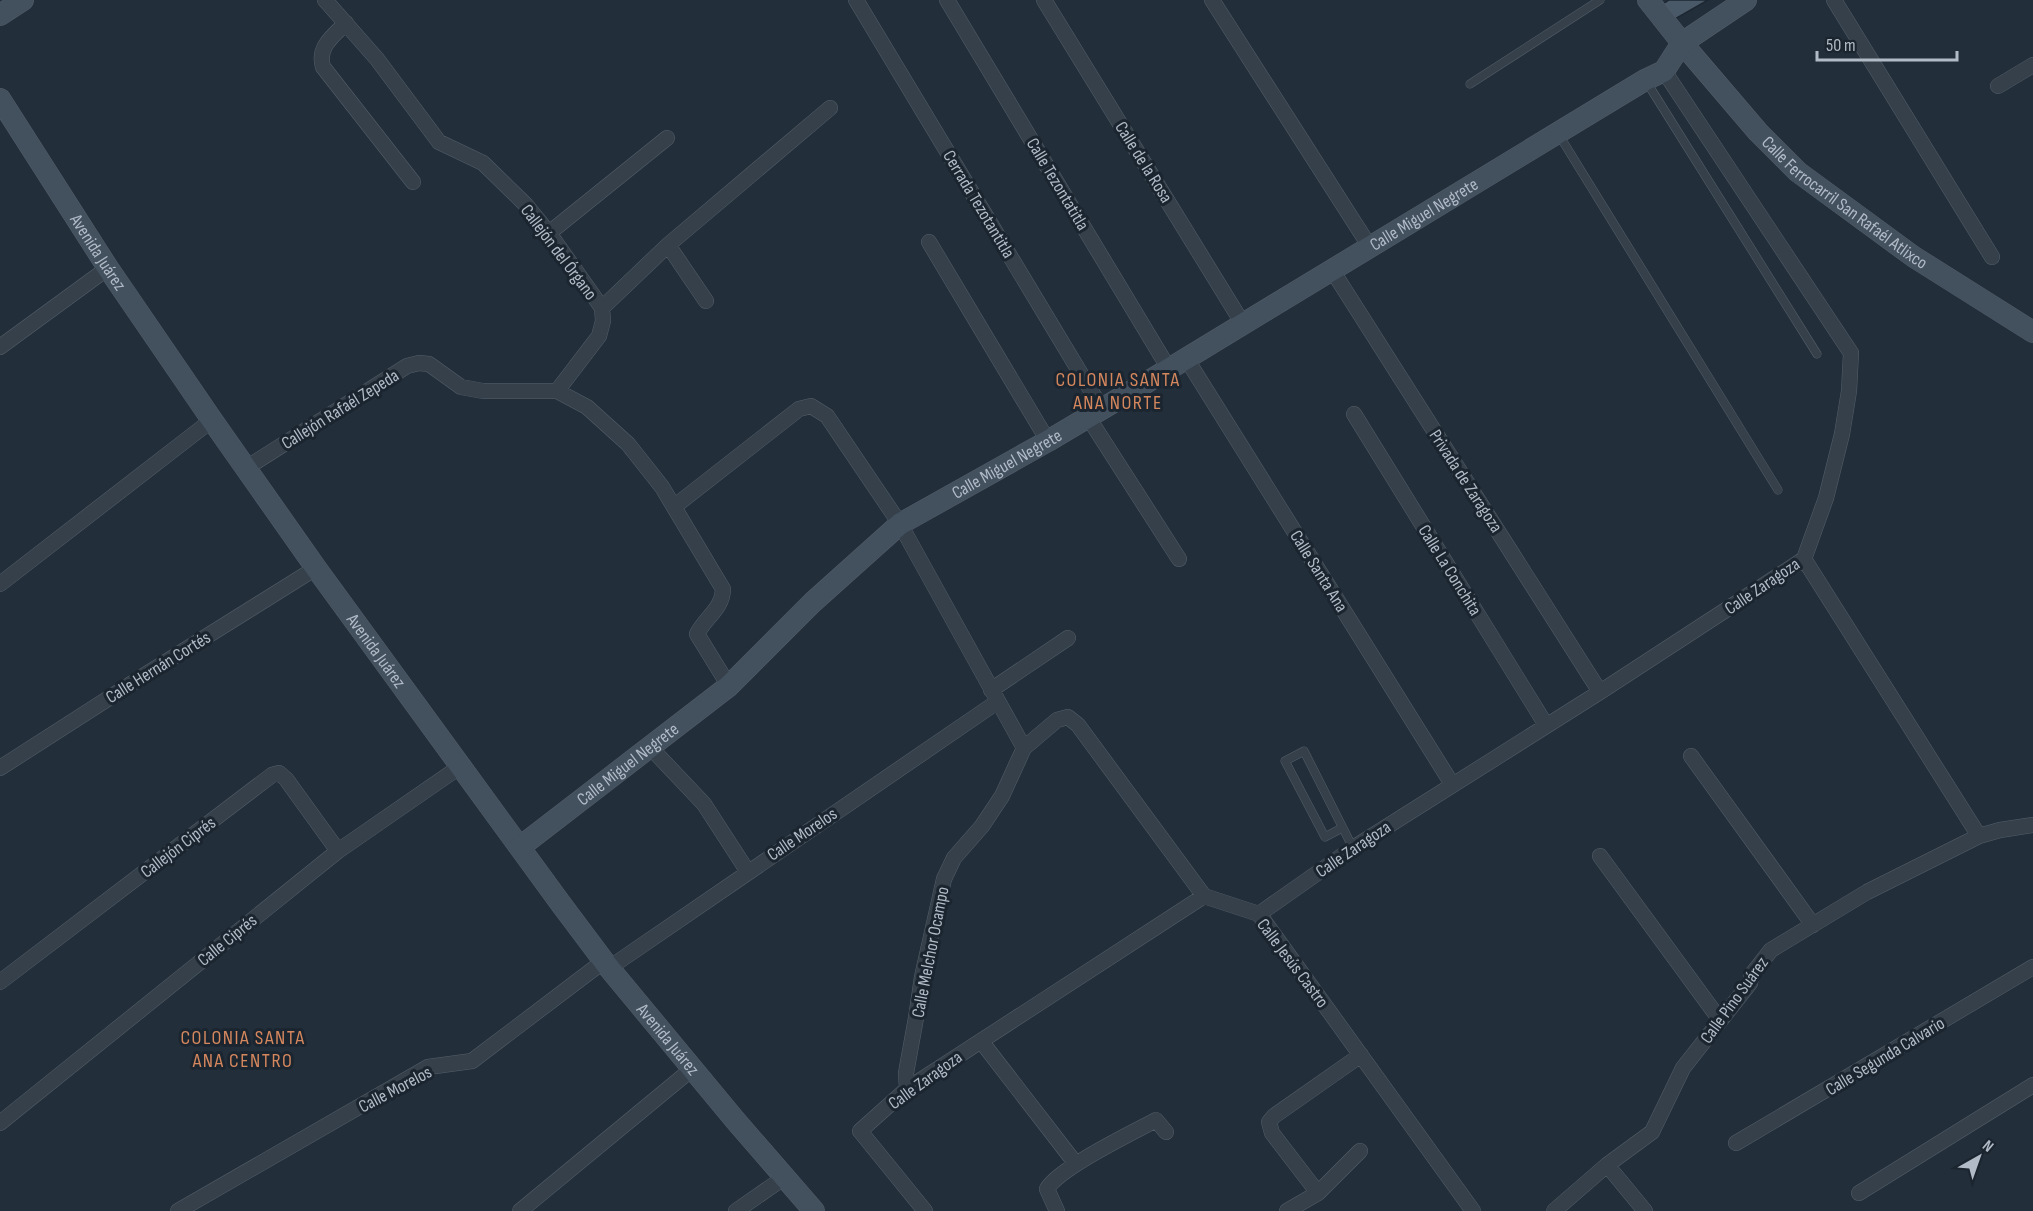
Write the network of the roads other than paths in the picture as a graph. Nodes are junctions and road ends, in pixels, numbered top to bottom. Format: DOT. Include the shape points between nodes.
graph roads {
  1 [pos="23,0"];
  2 [pos="326,0"];
  3 [pos="856,0"];
  4 [pos="947,0"];
  5 [pos="1044,0"];
  6 [pos="1212,0"];
  7 [pos="1600,0"];
  8 [pos="1648,0"];
  9 [pos="1746,0"];
  10 [pos="1834,0"];
  11 [pos="2,10"];
  12 [pos="346,23"];
  13 [pos="1682,43"];
  14 [pos="2033,65"];
  15 [pos="1664,71"];
  16 [pos="1645,80"];
  17 [pos="1470,84"];
  18 [pos="1998,86"];
  19 [pos="0,99"];
  20 [pos="830,108"];
  21 [pos="1558,134"];
  22 [pos="667,138"];
  23 [pos="413,182"];
  24 [pos="549,232"];
  25 [pos="929,242"];
  26 [pos="668,245"];
  27 [pos="1370,247"];
  28 [pos="1992,257"];
  29 [pos="108,268"];
  30 [pos="1332,270"];
  31 [pos="706,301"];
  32 [pos="602,308"];
  33 [pos="1243,324"];
  34 [pos="2029,324"];
  35 [pos="0,347"];
  36 [pos="1817,354"];
  37 [pos="1178,363"];
  38 [pos="557,391"];
  39 [pos="1095,413"];
  40 [pos="1354,414"];
  41 [pos="212,420"];
  42 [pos="1047,441"];
  43 [pos="246,468"];
  44 [pos="1778,490"];
  45 [pos="675,507"];
  46 [pos="900,524"];
  47 [pos="1179,559"];
  48 [pos="1804,559"];
  49 [pos="316,568"];
  50 [pos="0,584"];
  51 [pos="1068,639"];
  52 [pos="729,686"];
  53 [pos="1600,692"];
  54 [pos="994,696"];
  55 [pos="1546,725"];
  56 [pos="650,747"];
  57 [pos="1024,748"];
  58 [pos="1691,756"];
  59 [pos="461,766"];
  60 [pos="0,768"];
  61 [pos="1452,784"];
  62 [pos="1342,828"];
  63 [pos="2031,828"];
  64 [pos="1979,836"];
  65 [pos="520,847"];
  66 [pos="1353,848"];
  67 [pos="338,851"];
  68 [pos="1599,856"];
  69 [pos="748,872"];
  70 [pos="1204,896"];
  71 [pos="1259,914"];
  72 [pos="1813,925"];
  73 [pos="607,964"];
  74 [pos="2033,968"];
  75 [pos="0,982"];
  76 [pos="1720,1020"];
  77 [pos="981,1041"];
  78 [pos="1361,1055"];
  79 [pos="692,1069"];
  80 [pos="2033,1085"];
  81 [pos="907,1089"];
  82 [pos="0,1123"];
  83 [pos="1166,1132"];
  84 [pos="1736,1143"];
  85 [pos="1360,1151"];
  86 [pos="1076,1164"];
  87 [pos="1607,1165"];
  88 [pos="785,1177"];
  89 [pos="1318,1193"];
  90 [pos="1858,1193"];
  91 [pos="178,1211"];
  92 [pos="520,1211"];
  93 [pos="736,1211"];
  94 [pos="814,1211"];
  95 [pos="925,1211"];
  96 [pos="1057,1211"];
  97 [pos="1287,1211"];
  98 [pos="1473,1211"];
  99 [pos="1554,1211"];
  100 [pos="1645,1211"];
  1 -- 11 [label="street"];
  2 -- 12 [label="street, Callejón del Órgano"];
  3 -- 39 [label="street, Cerrada Tezotantitla"];
  4 -- 37 [label="street, Calle Tezontatitla"];
  5 -- 33 [label="street, Calle de la Rosa"];
  6 -- 27 [label="street"];
  7 -- 17 [label="lane"];
  8 -- 13 [label="street, Calle Ferrocarril San Rafaél Atlixco"];
  9 -- 13 [label="street"];
  10 -- 28 [label="street"];
  12 -- 23 [label="street" via="323,47 323,67"];
  12 -- 24 [label="street, Callejón del Órgano" via="439,142 483,163"];
  13 -- 15 [label="street"];
  13 -- 34 [label="street, Calle Ferrocarril San Rafaél Atlixco" via="1798,172 1914,257"];
  14 -- 18 [label="street"];
  15 -- 16 [label="street, Calle Miguel Negrete"];
  15 -- 48 [label="street, Calle Zaragoza" via="1851,352 1842,434 1826,498"];
  16 -- 21 [label="street, Calle Miguel Negrete"];
  16 -- 36 [label="lane"];
  19 -- 29 [label="street, Avenida Juárez"];
  20 -- 26 [label="street"];
  21 -- 27 [label="street, Calle Miguel Negrete"];
  21 -- 44 [label="lane"];
  22 -- 24 [label="street"];
  24 -- 32 [label="street, Callejón del Órgano"];
  25 -- 42 [label="street"];
  26 -- 31 [label="street"];
  26 -- 32 [label="street"];
  27 -- 30 [label="street, Calle Miguel Negrete"];
  29 -- 35 [label="street"];
  29 -- 41 [label="street, Avenida Juárez"];
  30 -- 33 [label="street, Calle Miguel Negrete"];
  30 -- 53 [label="street, Privada de Zaragoza"];
  32 -- 38 [label="street, Callejón del Órgano" via="598,336"];
  33 -- 37 [label="street, Calle Miguel Negrete"];
  37 -- 39 [label="street, Calle Miguel Negrete"];
  37 -- 61 [label="street, Calle Santa Ana"];
  38 -- 43 [label="street, Callejón Rafaél Zepeda" via="483,391 461,387 429,364 419,363 407,366"];
  38 -- 45 [label="street, Callejón Rafaél Zepeda" via="587,407 628,444"];
  39 -- 42 [label="street, Calle Miguel Negrete"];
  39 -- 47 [label="street, Cerrada Tezotantitla"];
  40 -- 55 [label="street, Calle La Conchita"];
  41 -- 43 [label="street, Avenida Juárez"];
  41 -- 50 [label="street"];
  42 -- 46 [label="street, Calle Miguel Negrete"];
  43 -- 49 [label="street, Avenida Juárez"];
  45 -- 46 [label="street" via="799,409 812,406 827,416"];
  45 -- 52 [label="street, Callejón Rafaél Zepeda" via="723,589 718,606 697,634"];
  46 -- 52 [label="street, Calle Miguel Negrete" via="813,602"];
  46 -- 54 [label="street"];
  48 -- 53 [label="street, Calle Zaragoza"];
  48 -- 64 [label="street"];
  49 -- 59 [label="street, Avenida Juárez"];
  49 -- 60 [label="street, Calle Hernán Cortés"];
  51 -- 54 [label="street, Calle Morelos"];
  52 -- 56 [label="street, Calle Miguel Negrete"];
  53 -- 55 [label="street, Calle Zaragoza"];
  54 -- 57 [label="street"];
  54 -- 69 [label="street, Calle Morelos"];
  55 -- 61 [label="street, Calle Zaragoza"];
  56 -- 65 [label="street, Calle Miguel Negrete"];
  56 -- 69 [label="street" via="704,804"];
  57 -- 70 [label="street, Calle Melchor Ocampo" via="1057,720 1068,717 1078,725"];
  57 -- 81 [label="street, Calle Melchor Ocampo" via="1002,796 954,858 944,879 922,977 906,1073"];
  58 -- 72 [label="street"];
  59 -- 65 [label="street, Avenida Juárez"];
  59 -- 67 [label="street, Calle Ciprés"];
  61 -- 66 [label="street, Calle Zaragoza"];
  62 -- 62 [label="lane" via="1304,751 1285,761 1325,837"];
  62 -- 66 [label="lane"];
  63 -- 64 [label="street, Calle Pino Suárez"];
  64 -- 72 [label="street, Calle Pino Suárez" via="1867,892"];
  65 -- 73 [label="street, Avenida Juárez"];
  66 -- 71 [label="street, Calle Zaragoza"];
  67 -- 75 [label="street, Callejón Ciprés" via="286,779 279,773 272,775"];
  67 -- 82 [label="street, Calle Ciprés"];
  68 -- 76 [label="street"];
  69 -- 73 [label="street, Calle Morelos"];
  70 -- 71 [label="street, Calle Jesús Castro"];
  70 -- 77 [label="street, Calle Zaragoza"];
  71 -- 78 [label="street, Calle Jesús Castro"];
  72 -- 76 [label="street, Calle Pino Suárez" via="1771,950"];
  73 -- 79 [label="street, Avenida Juárez"];
  73 -- 91 [label="street, Calle Morelos" via="472,1061 428,1067"];
  74 -- 84 [label="street, Calle Segunda Calvario"];
  76 -- 87 [label="street, Calle Pino Suárez" via="1683,1068 1652,1132"];
  77 -- 81 [label="street, Calle Zaragoza"];
  77 -- 86 [label="street"];
  78 -- 89 [label="street" via="1269,1122 1272,1133"];
  78 -- 98 [label="street, Calle Jesús Castro"];
  79 -- 88 [label="street, Avenida Juárez"];
  79 -- 92 [label="street"];
  80 -- 90 [label="street"];
  81 -- 95 [label="street, Calle Zaragoza" via="861,1131"];
  83 -- 86 [label="street" via="1156,1120"];
  85 -- 89 [label="street"];
  86 -- 96 [label="street" via="1047,1189"];
  87 -- 99 [label="street, Calle Pino Suárez"];
  87 -- 100 [label="street"];
  88 -- 93 [label="street"];
  88 -- 94 [label="street, Avenida Juárez"];
  89 -- 97 [label="street"];
}
